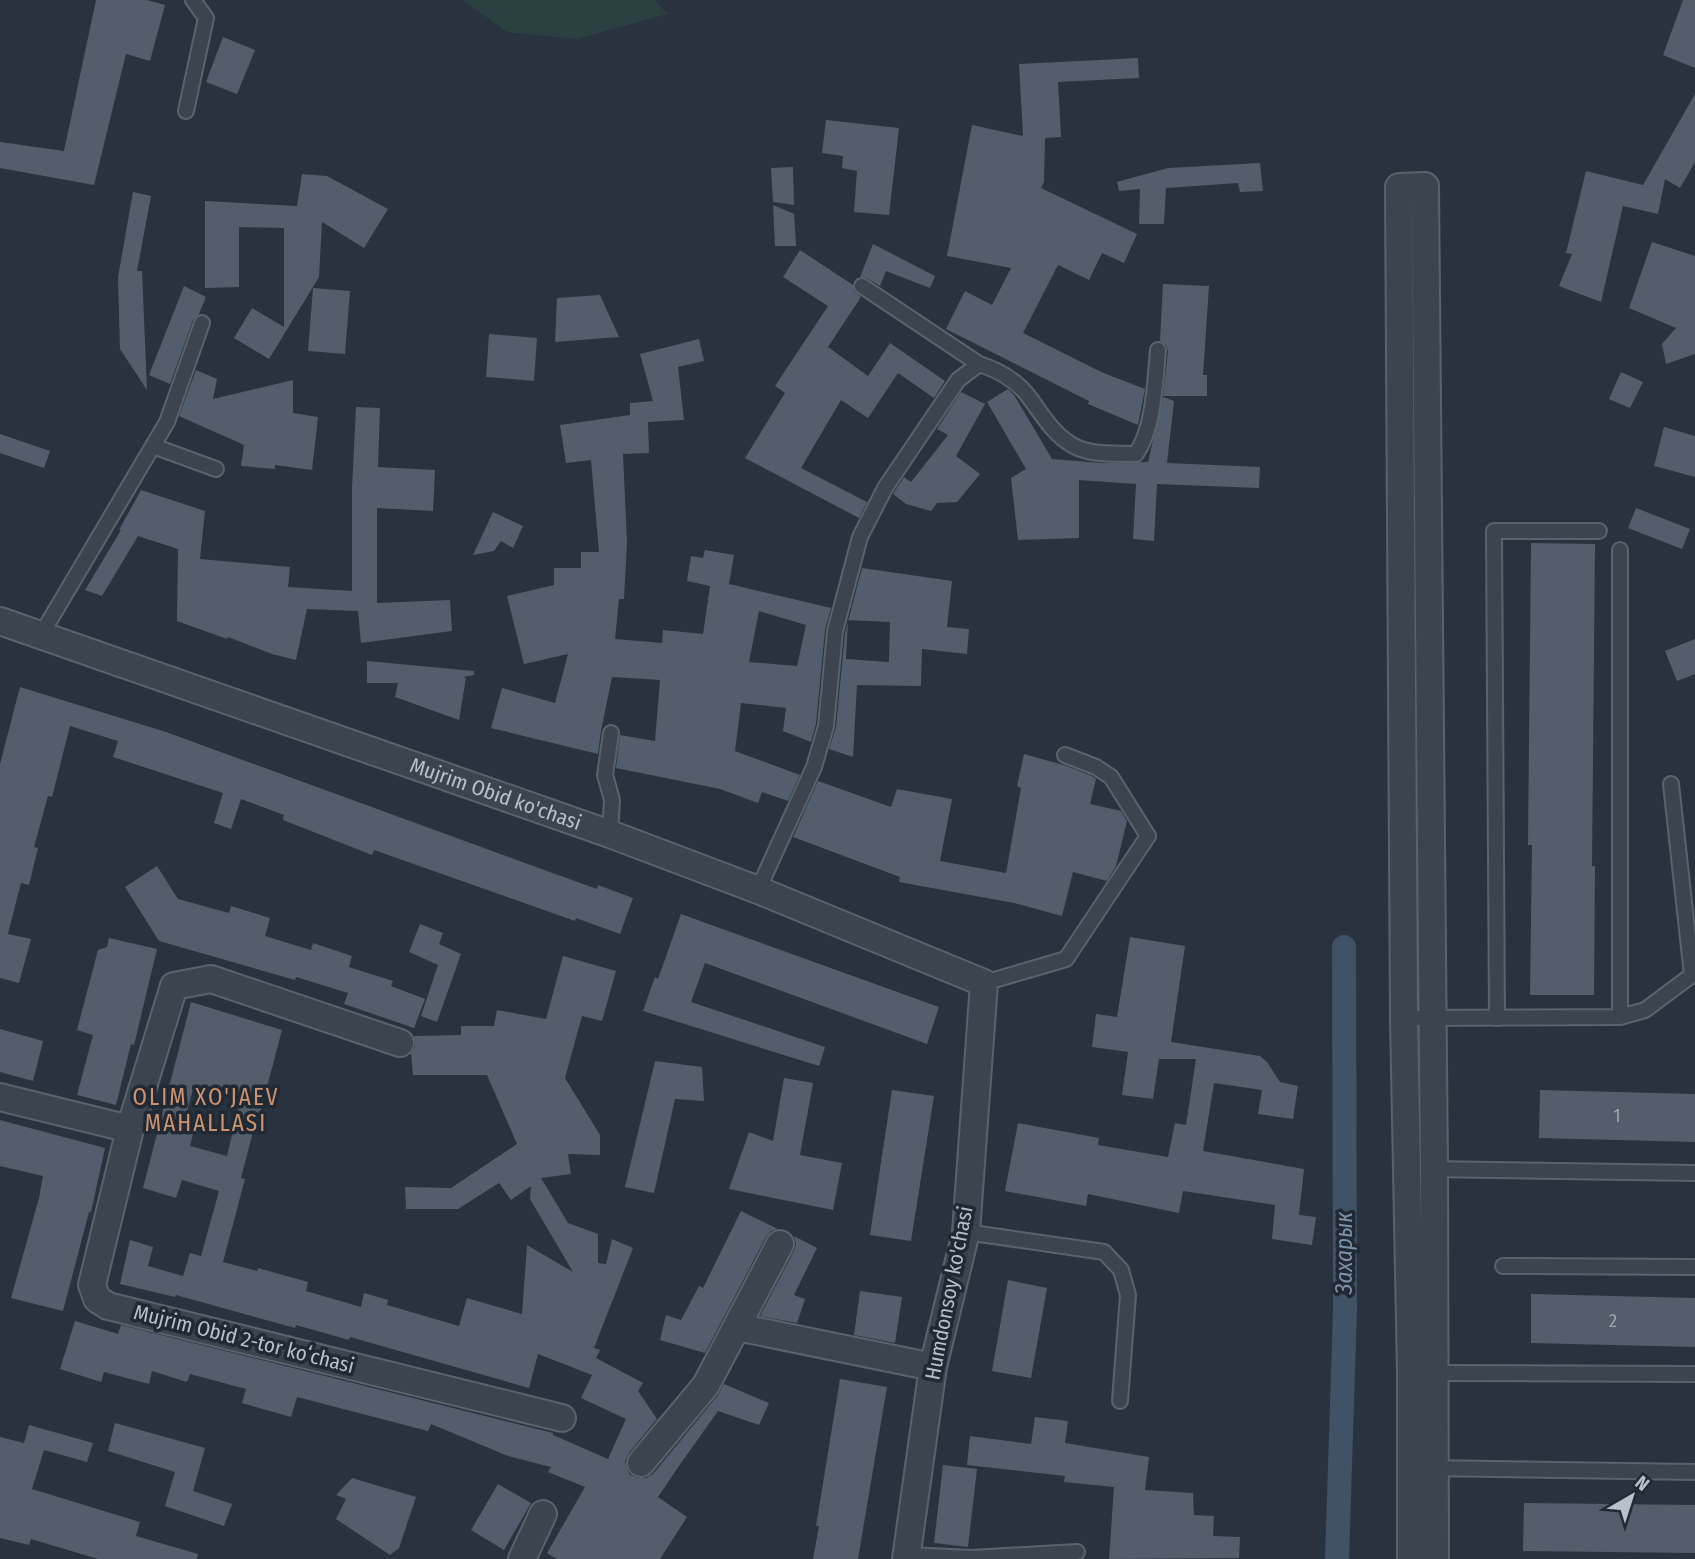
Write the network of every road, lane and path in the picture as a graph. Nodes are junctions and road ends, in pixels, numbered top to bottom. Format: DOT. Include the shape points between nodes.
graph roads {
  1 [pos="193,0"];
  2 [pos="186,111"];
  3 [pos="862,286"];
  4 [pos="202,323"];
  5 [pos="1158,350"];
  6 [pos="979,364"];
  7 [pos="153,446"];
  8 [pos="216,469"];
  9 [pos="1599,531"];
  10 [pos="1620,550"];
  11 [pos="0,621"];
  12 [pos="41,635"];
  13 [pos="611,733"];
  14 [pos="1065,755"];
  15 [pos="1671,784"];
  16 [pos="610,835"];
  17 [pos="758,890"];
  18 [pos="1693,974"];
  19 [pos="984,984"];
  20 [pos="1620,1017"];
  21 [pos="1404,1018"];
  22 [pos="1433,1018"];
  23 [pos="1497,1018"];
  24 [pos="400,1043"];
  25 [pos="0,1097"];
  26 [pos="130,1129"];
  27 [pos="1406,1169"];
  28 [pos="1434,1169"];
  29 [pos="1695,1173"];
  30 [pos="966,1232"];
  31 [pos="780,1244"];
  32 [pos="1503,1266"];
  33 [pos="1695,1267"];
  34 [pos="737,1327"];
  35 [pos="933,1367"];
  36 [pos="1422,1373"];
  37 [pos="1695,1374"];
  38 [pos="1120,1401"];
  39 [pos="562,1418"];
  40 [pos="641,1463"];
  41 [pos="1423,1468"];
  42 [pos="1695,1472"];
  43 [pos="543,1514"];
  44 [pos="1077,1552"];
  45 [pos="907,1557"];
  46 [pos="522,1559"];
  47 [pos="1411,1559"];
  48 [pos="1435,1559"];
  1 -- 2 [label="lane" via="206,18"];
  3 -- 6 [label="lane"];
  4 -- 7 [label="lane" via="167,422"];
  5 -- 6 [label="lane" via="1154,394 1143,443 1136,454 1093,453 1072,445 1046,423 1027,394 1004,375"];
  6 -- 17 [label="lane" via="958,380 885,488 860,537 835,631 826,726 814,767"];
  7 -- 8 [label="lane"];
  7 -- 12 [label="lane"];
  9 -- 23 [label="lane" via="1494,531"];
  10 -- 20 [label="lane"];
  11 -- 12 [label="street, Mujrim Obid ko'chasi"];
  12 -- 16 [label="street, Mujrim Obid ko'chasi"];
  13 -- 16 [label="lane" via="605,775 612,800"];
  14 -- 19 [label="lane" via="1111,777 1149,836 1066,959"];
  15 -- 18 [label="lane"];
  16 -- 17 [label="street, Mujrim Obid ko'chasi"];
  17 -- 19 [label="street, Mujrim Obid ko'chasi"];
  18 -- 20 [label="lane" via="1645,1010"];
  19 -- 30 [label="street, Humdonsoy ko'chasi"];
  20 -- 23 [label="lane"];
  21 -- 22 [label="lane"];
  21 -- 22 [label="street" via="1399,187 1425,186"];
  21 -- 27 [label="street"];
  22 -- 23 [label="lane"];
  22 -- 28 [label="street"];
  24 -- 26 [label="street, Mujrim Obid 2-tor koʻchasi" via="211,979 174,986"];
  25 -- 26 [label="street"];
  26 -- 39 [label="street, Mujrim Obid 2-tor koʻchasi" via="92,1285 97,1299 108,1306"];
  27 -- 28 [label="lane"];
  27 -- 36 [label="street"];
  28 -- 29 [label="lane"];
  28 -- 36 [label="street"];
  30 -- 35 [label="street, Humdonsoy ko'chasi"];
  30 -- 38 [label="lane" via="1104,1252 1121,1270 1128,1295"];
  31 -- 34 [label="street"];
  32 -- 33 [label="lane"];
  34 -- 35 [label="street"];
  34 -- 40 [label="street" via="706,1385"];
  35 -- 45 [label="street, Humdonsoy ko'chasi"];
  36 -- 37 [label="lane"];
  36 -- 41 [label="street"];
  41 -- 42 [label="lane"];
  41 -- 47 [label="street"];
  41 -- 48 [label="street"];
  43 -- 46 [label="street"];
  44 -- 45 [label="lane"];
}
